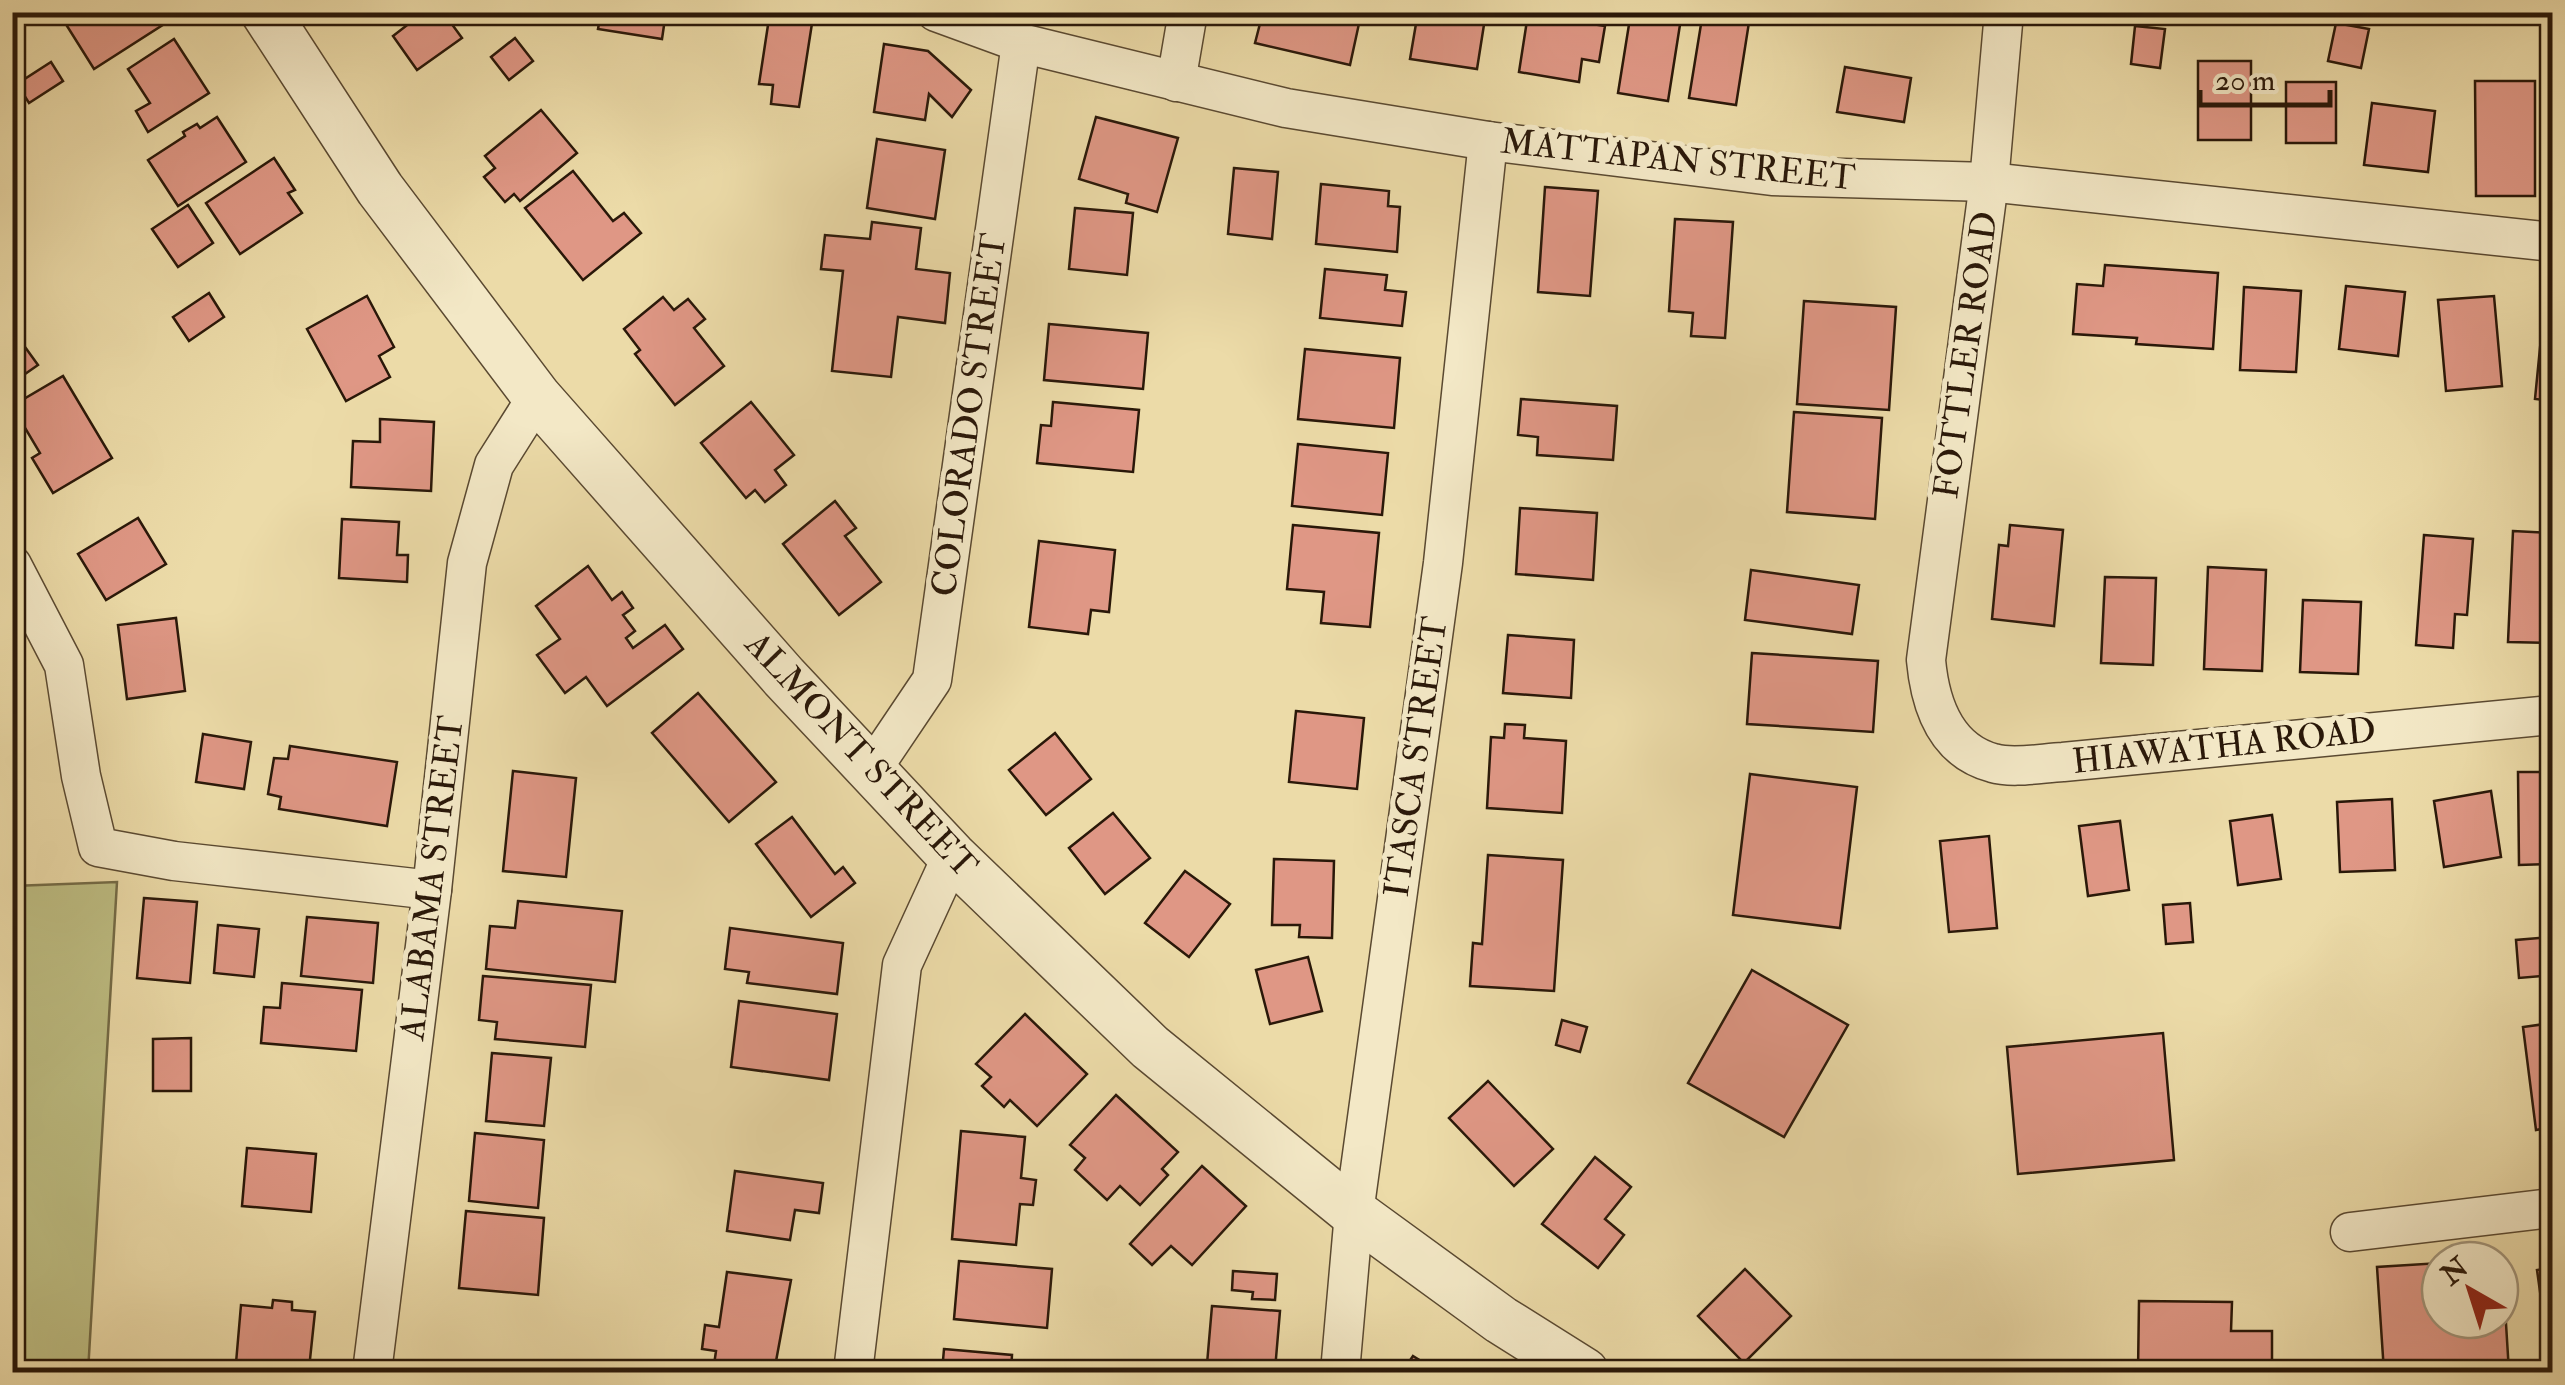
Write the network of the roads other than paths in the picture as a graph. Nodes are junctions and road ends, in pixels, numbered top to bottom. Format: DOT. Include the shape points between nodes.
graph roads {
  1 [pos="265,12"];
  2 [pos="936,12"];
  3 [pos="1188,12"];
  4 [pos="2004,12"];
  5 [pos="1021,43"];
  6 [pos="1176,82"];
  7 [pos="1488,141"];
  8 [pos="1989,182"];
  9 [pos="2552,242"];
  10 [pos="537,397"];
  11 [pos="12,565"];
  12 [pos="1929,696"];
  13 [pos="2552,715"];
  14 [pos="872,769"];
  15 [pos="952,856"];
  16 [pos="432,890"];
  17 [pos="2552,1208"];
  18 [pos="1354,1213"];
  19 [pos="2350,1232"];
  20 [pos="372,1372"];
  21 [pos="853,1372"];
  22 [pos="1340,1372"];
  23 [pos="1584,1372"];
  1 -- 10 [label="street, ALMONT STREET" via="380,189"];
  2 -- 5 [label="street, MATTAPAN STREET"];
  3 -- 6 [label="street"];
  4 -- 8 [label="street, FOTTLER ROAD"];
  5 -- 6 [label="street, MATTAPAN STREET"];
  5 -- 14 [label="street, COLORADO STREET" via="932,680"];
  6 -- 7 [label="street, MATTAPAN STREET" via="1286,108"];
  7 -- 8 [label="street, MATTAPAN STREET" via="1772,176"];
  7 -- 18 [label="street, ITASCA STREET" via="1443,563"];
  8 -- 9 [label="street, MATTAPAN STREET"];
  8 -- 12 [label="street, FOTTLER ROAD" via="1933,596"];
  10 -- 14 [label="street, ALMONT STREET"];
  10 -- 16 [label="street, ALABAMA STREET" via="494,465 467,563"];
  11 -- 16 [label="street" via="64,665 98,847 174,862"];
  12 -- 13 [label="street, HIAWATHA ROAD" via="1964,751 1996,764"];
  14 -- 15 [label="street, ALMONT STREET"];
  15 -- 18 [label="street, ALMONT STREET" via="1150,1047"];
  15 -- 21 [label="street" via="902,966"];
  16 -- 20 [label="street, ALABAMA STREET"];
  17 -- 19 [label="street"];
  18 -- 22 [label="street, ITASCA STREET"];
  18 -- 23 [label="street, ALMONT STREET"];
}
